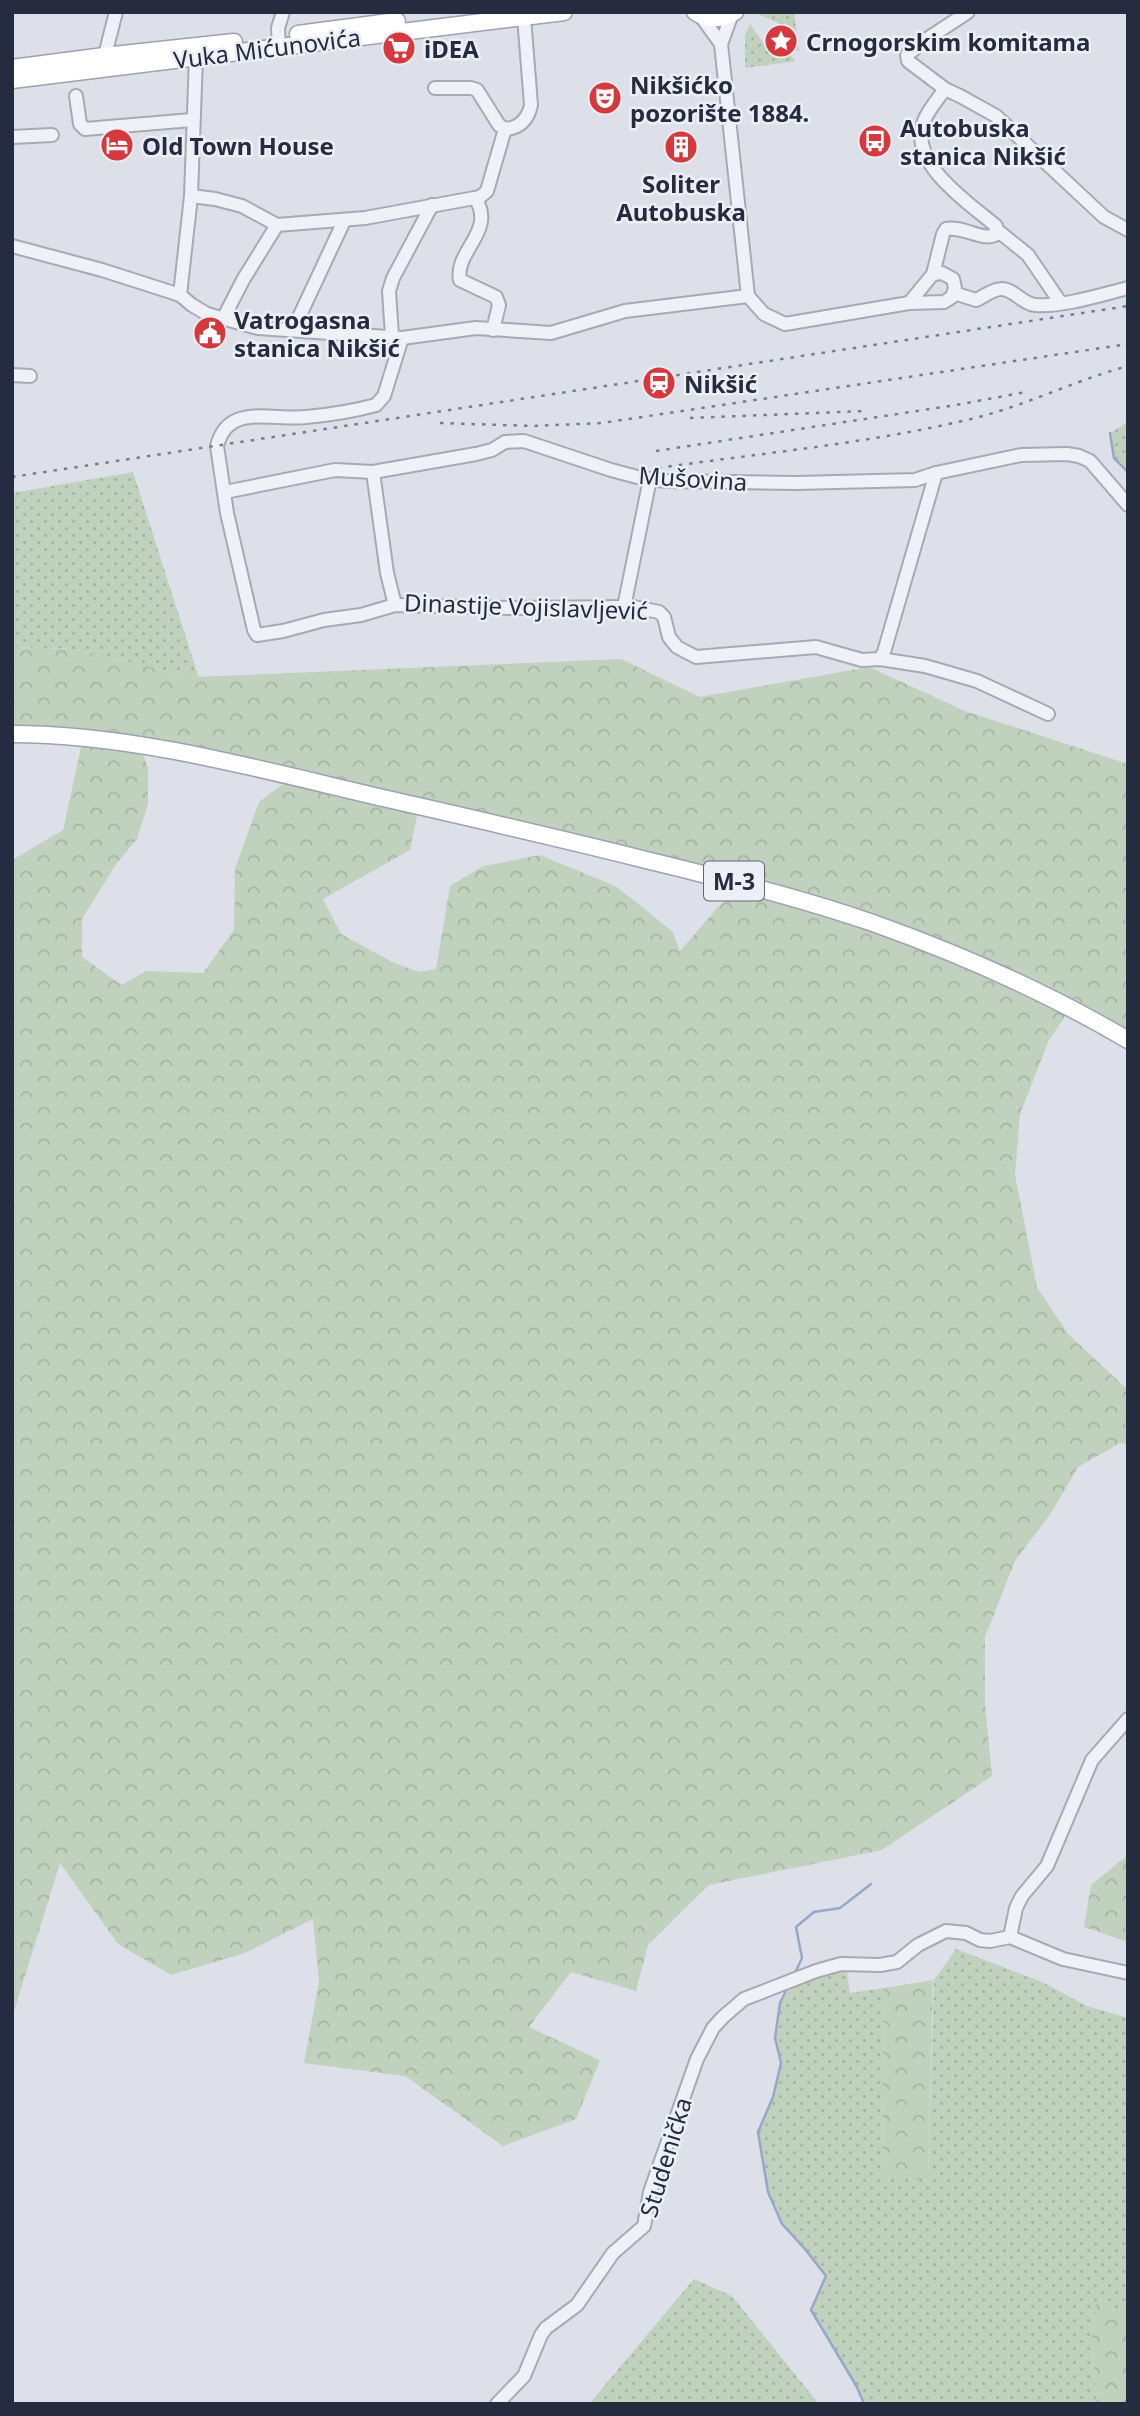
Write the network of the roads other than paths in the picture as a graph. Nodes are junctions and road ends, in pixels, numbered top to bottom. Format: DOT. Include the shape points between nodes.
graph roads {
  1 [pos="116,12"];
  2 [pos="283,12"];
  3 [pos="564,12"];
  4 [pos="968,12"];
  5 [pos="734,13"];
  6 [pos="698,14"];
  7 [pos="460,16"];
  8 [pos="524,17"];
  9 [pos="279,42"];
  10 [pos="721,44"];
  11 [pos="196,57"];
  12 [pos="103,62"];
  13 [pos="12,68"];
  14 [pos="12,80"];
  15 [pos="435,88"];
  16 [pos="945,89"];
  17 [pos="76,96"];
  18 [pos="192,120"];
  19 [pos="505,129"];
  20 [pos="52,135"];
  21 [pos="12,137"];
  22 [pos="191,196"];
  23 [pos="475,198"];
  24 [pos="432,205"];
  25 [pos="344,221"];
  26 [pos="277,225"];
  27 [pos="997,230"];
  28 [pos="1128,230"];
  29 [pos="12,246"];
  30 [pos="933,274"];
  31 [pos="1128,288"];
  32 [pos="954,293"];
  33 [pos="180,295"];
  34 [pos="748,296"];
  35 [pos="1060,302"];
  36 [pos="909,303"];
  37 [pos="223,319"];
  38 [pos="293,330"];
  39 [pos="493,330"];
  40 [pos="397,337"];
  41 [pos="12,375"];
  42 [pos="30,376"];
  43 [pos="373,472"];
  44 [pos="936,473"];
  45 [pos="650,479"];
  46 [pos="225,492"];
  47 [pos="1128,505"];
  48 [pos="395,605"];
  49 [pos="624,607"];
  50 [pos="880,659"];
  51 [pos="1048,714"];
  52 [pos="12,734"];
  53 [pos="1128,1040"];
  54 [pos="1128,1719"];
  55 [pos="1010,1937"];
  56 [pos="1128,1973"];
  57 [pos="497,2404"];
  1 -- 12 [label="street"];
  2 -- 9 [label="street"];
  3 -- 8 [label="main road, Vuka Mićunovića"];
  4 -- 16 [label="street" via="907,55 908,61"];
  5 -- 6 [label="main road" via="710,19"];
  5 -- 10 [label="street"];
  6 -- 10 [label="street"];
  7 -- 8 [label="main road, Vuka Mićunovića"];
  7 -- 9 [label="main road, Vuka Mićunovića"];
  8 -- 19 [label="street" via="531,105 524,121"];
  9 -- 11 [label="main road, Vuka Mićunovića"];
  9 -- 12 [label="main road, Vuka Mićunovića"];
  10 -- 34 [label="street"];
  11 -- 12 [label="main road, Vuka Mićunovića"];
  11 -- 18 [label="street"];
  12 -- 13 [label="main road, Vuka Mićunovića"];
  12 -- 14 [label="main road, Vuka Mićunovića"];
  15 -- 19 [label="street" via="477,90"];
  16 -- 27 [label="street" via="924,120 921,148 938,175"];
  16 -- 28 [label="street" via="996,116 1104,217"];
  17 -- 18 [label="street" via="85,130"];
  18 -- 22 [label="street"];
  19 -- 23 [label="street" via="487,191"];
  20 -- 21 [label="street"];
  22 -- 26 [label="street" via="242,206"];
  22 -- 33 [label="street"];
  23 -- 24 [label="street"];
  23 -- 39 [label="street" via="482,219 458,271 460,280 496,297 499,305"];
  24 -- 25 [label="street"];
  24 -- 40 [label="street" via="389,291"];
  25 -- 26 [label="street"];
  25 -- 38 [label="street"];
  26 -- 37 [label="street"];
  27 -- 30 [label="street" via="990,237 946,229"];
  27 -- 35 [label="street" via="1028,255"];
  29 -- 33 [label="street"];
  30 -- 32 [label="street" via="953,279"];
  30 -- 36 [label="street"];
  31 -- 35 [label="street"];
  32 -- 35 [label="street" via="976,300 1006,289 1031,305"];
  32 -- 36 [label="street" via="944,302"];
  33 -- 37 [label="street"];
  34 -- 36 [label="street" via="764,314 785,324"];
  34 -- 39 [label="street" via="625,311 551,333"];
  37 -- 38 [label="street"];
  38 -- 40 [label="street"];
  39 -- 40 [label="street"];
  40 -- 46 [label="street" via="384,396 376,405 303,418 254,416 230,424 217,446"];
  41 -- 42 [label="street"];
  43 -- 45 [label="street, Mušovina" via="524,441"];
  43 -- 46 [label="street" via="335,470"];
  43 -- 48 [label="street, Dinastije Vojislavljević"];
  44 -- 45 [label="street, Mušovina" via="915,481 797,484"];
  44 -- 47 [label="street" via="1021,455 1079,456 1090,461"];
  44 -- 50 [label="street"];
  45 -- 49 [label="street"];
  46 -- 48 [label="street" via="257,635"];
  48 -- 49 [label="street, Dinastije Vojislavljević"];
  49 -- 50 [label="street, Dinastije Vojislavljević" via="659,612 677,647 696,657 816,647 862,660"];
  50 -- 51 [label="street" via="977,681"];
  52 -- 53 [label="main road, M-3" via="78,737 166,750 760,888 934,946"];
  54 -- 55 [label="street" via="1092,1760 1047,1866 1016,1908"];
  55 -- 56 [label="street" via="1063,1959"];
  55 -- 57 [label="street, Studenička" via="990,1941 946,1931 897,1962 841,1964 744,1999 713,2028 696,2059 650,2192 644,2226 613,2253 578,2305 546,2328 524,2376"];
}
